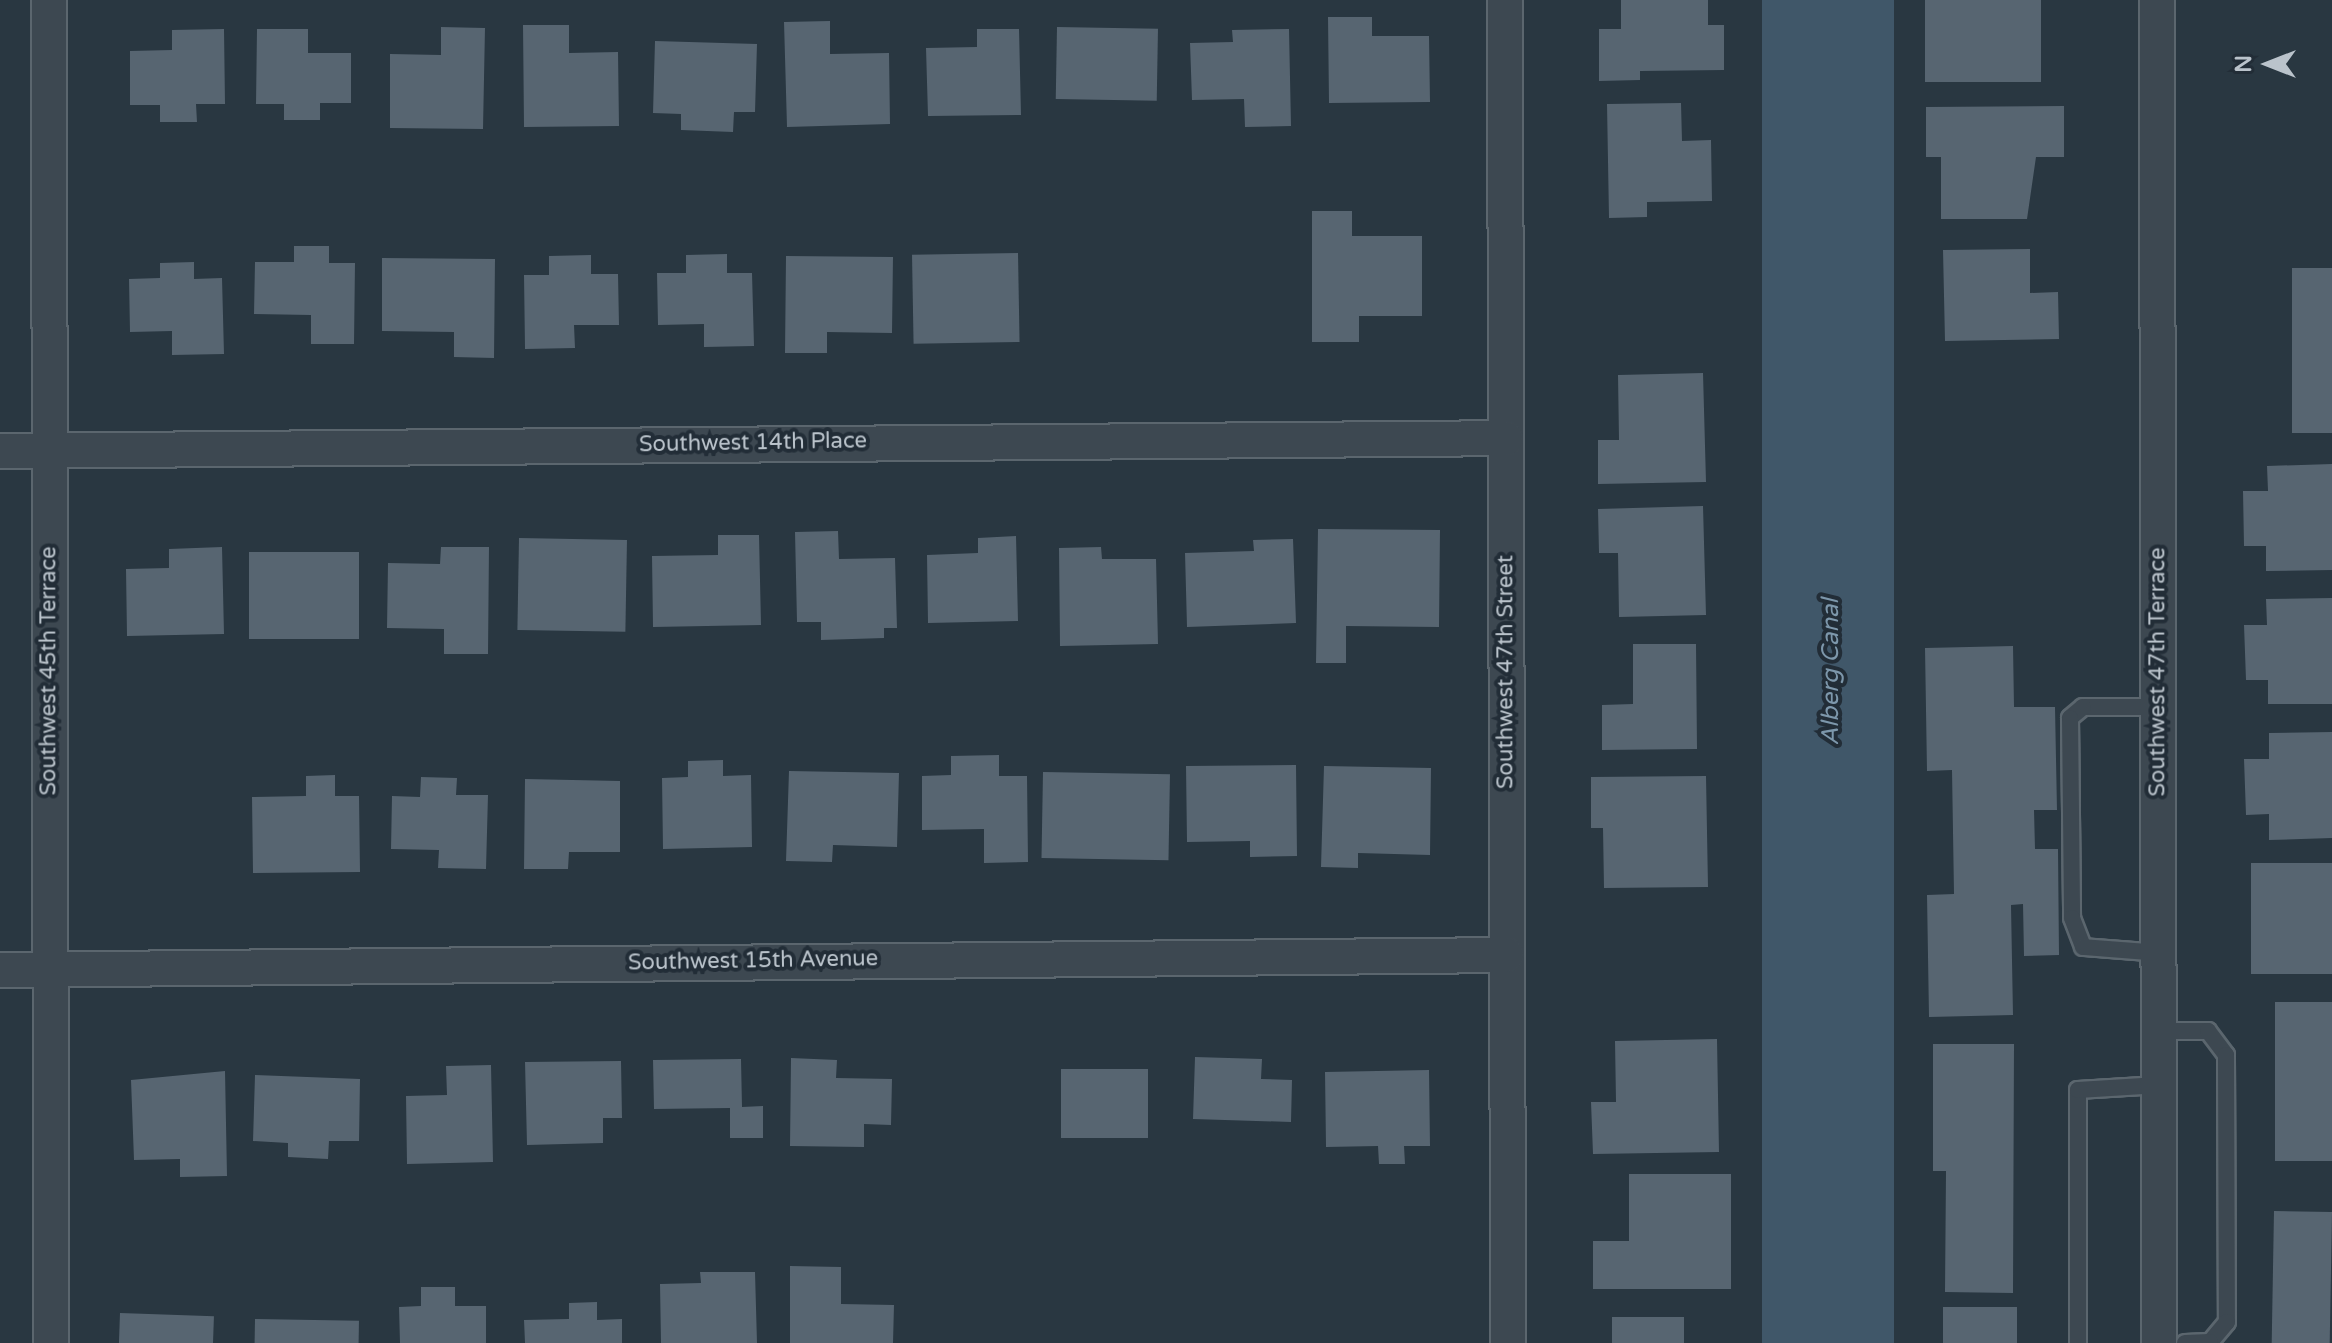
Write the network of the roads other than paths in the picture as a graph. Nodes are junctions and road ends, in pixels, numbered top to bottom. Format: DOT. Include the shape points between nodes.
graph roads {
  1 [pos="49,0"];
  2 [pos="1505,0"];
  3 [pos="2157,0"];
  4 [pos="1506,438"];
  5 [pos="0,451"];
  6 [pos="48,451"];
  7 [pos="2158,707"];
  8 [pos="2159,953"];
  9 [pos="1507,955"];
  10 [pos="51,969"];
  11 [pos="0,970"];
  12 [pos="2159,1031"];
  13 [pos="2159,1085"];
  14 [pos="51,1343"];
  15 [pos="1508,1343"];
  16 [pos="2078,1343"];
  17 [pos="2159,1343"];
  18 [pos="2185,1343"];
  1 -- 6 [label="street, Southwest 45th Terrace"];
  2 -- 4 [label="street, Southwest 47th Street"];
  3 -- 7 [label="street, Southwest 47th Terrace"];
  4 -- 6 [label="street, Southwest 14th Place"];
  4 -- 9 [label="street, Southwest 47th Street"];
  5 -- 6 [label="street, Southwest 14th Place"];
  6 -- 10 [label="street, Southwest 45th Terrace"];
  7 -- 8 [label="street, Southwest 47th Terrace"];
  7 -- 8 [label="lane" via="2083,707 2070,718 2070,734 2072,918 2083,947"];
  8 -- 12 [label="street, Southwest 47th Terrace"];
  9 -- 10 [label="street, Southwest 15th Avenue"];
  9 -- 15 [label="street, Southwest 47th Street"];
  10 -- 11 [label="street, Southwest 15th Avenue"];
  10 -- 14 [label="street, Southwest 45th Terrace"];
  12 -- 13 [label="street, Southwest 47th Terrace"];
  12 -- 18 [label="lane" via="2208,1031 2226,1055 2227,1322 2210,1342"];
  13 -- 16 [label="lane" via="2078,1090"];
  13 -- 17 [label="street, Southwest 47th Terrace"];
}
